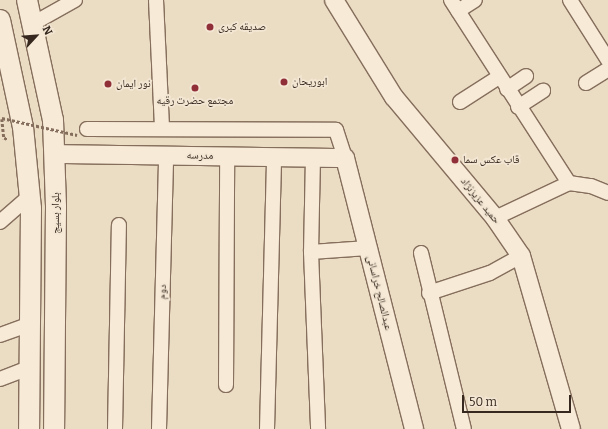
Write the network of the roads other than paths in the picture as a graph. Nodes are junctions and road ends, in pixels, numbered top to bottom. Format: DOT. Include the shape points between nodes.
graph roads {
  1 [pos="27,0"];
  2 [pos="75,0"];
  3 [pos="156,0"];
  4 [pos="334,0"];
  5 [pos="475,0"];
  6 [pos="570,0"];
  7 [pos="454,5"];
  8 [pos="0,20"];
  9 [pos="34,23"];
  10 [pos="3,47"];
  11 [pos="608,60"];
  12 [pos="608,69"];
  13 [pos="526,76"];
  14 [pos="499,77"];
  15 [pos="586,83"];
  16 [pos="507,89"];
  17 [pos="543,91"];
  18 [pos="460,102"];
  19 [pos="518,106"];
  20 [pos="162,129"];
  21 [pos="82,132"];
  22 [pos="55,154"];
  23 [pos="166,156"];
  24 [pos="227,156"];
  25 [pos="274,157"];
  26 [pos="313,157"];
  27 [pos="345,158"];
  28 [pos="569,183"];
  29 [pos="608,193"];
  30 [pos="30,197"];
  31 [pos="495,218"];
  32 [pos="0,222"];
  33 [pos="119,225"];
  34 [pos="368,248"];
  35 [pos="311,252"];
  36 [pos="421,253"];
  37 [pos="521,256"];
  38 [pos="429,293"];
  39 [pos="30,324"];
  40 [pos="0,335"];
  41 [pos="29,368"];
  42 [pos="0,379"];
  43 [pos="226,385"];
  44 [pos="27,428"];
  45 [pos="54,429"];
  46 [pos="115,429"];
  47 [pos="159,429"];
  48 [pos="267,429"];
  49 [pos="318,429"];
  50 [pos="414,429"];
  51 [pos="464,429"];
  52 [pos="571,429"];
  1 -- 9 [label="main road, بلوار بسیج"];
  2 -- 9 [label="street"];
  3 -- 20 [label="street"];
  4 -- 31 [label="street, حمید عزیزنژاد" via="394,97"];
  5 -- 7 [label="street"];
  6 -- 11 [label="street"];
  7 -- 14 [label="street"];
  8 -- 10 [label="main road"];
  9 -- 22 [label="main road, بلوار بسیج" via="53,120"];
  10 -- 30 [label="main road" via="23,127"];
  12 -- 15 [label="street"];
  13 -- 16 [label="street"];
  14 -- 16 [label="street"];
  14 -- 18 [label="street"];
  16 -- 19 [label="street"];
  17 -- 19 [label="street"];
  19 -- 28 [label="street"];
  20 -- 21 [label="street"];
  20 -- 27 [label="street" via="336,130"];
  22 -- 23 [label="street, مدرسه"];
  22 -- 45 [label="main road, بلوار بسیج"];
  23 -- 24 [label="street, مدرسه"];
  23 -- 47 [label="street, دوم"];
  24 -- 25 [label="street, مدرسه"];
  24 -- 43 [label="street"];
  25 -- 26 [label="street, مدرسه"];
  25 -- 48 [label="street"];
  26 -- 27 [label="street, مدرسه"];
  26 -- 35 [label="street"];
  27 -- 34 [label="street, عبدالصالح خراسانی"];
  28 -- 29 [label="street"];
  28 -- 31 [label="street"];
  30 -- 32 [label="street"];
  30 -- 39 [label="main road"];
  31 -- 37 [label="street, حمید عزیزنژاد"];
  33 -- 46 [label="street"];
  34 -- 35 [label="street"];
  34 -- 50 [label="street, عبدالصالح خراسانی"];
  35 -- 49 [label="street"];
  36 -- 38 [label="street"];
  37 -- 38 [label="street" via="490,274"];
  37 -- 52 [label="street, حمید عزیزنژاد"];
  38 -- 51 [label="street"];
  39 -- 40 [label="street"];
  39 -- 41 [label="main road"];
  41 -- 42 [label="street"];
  41 -- 44 [label="main road"];
}
